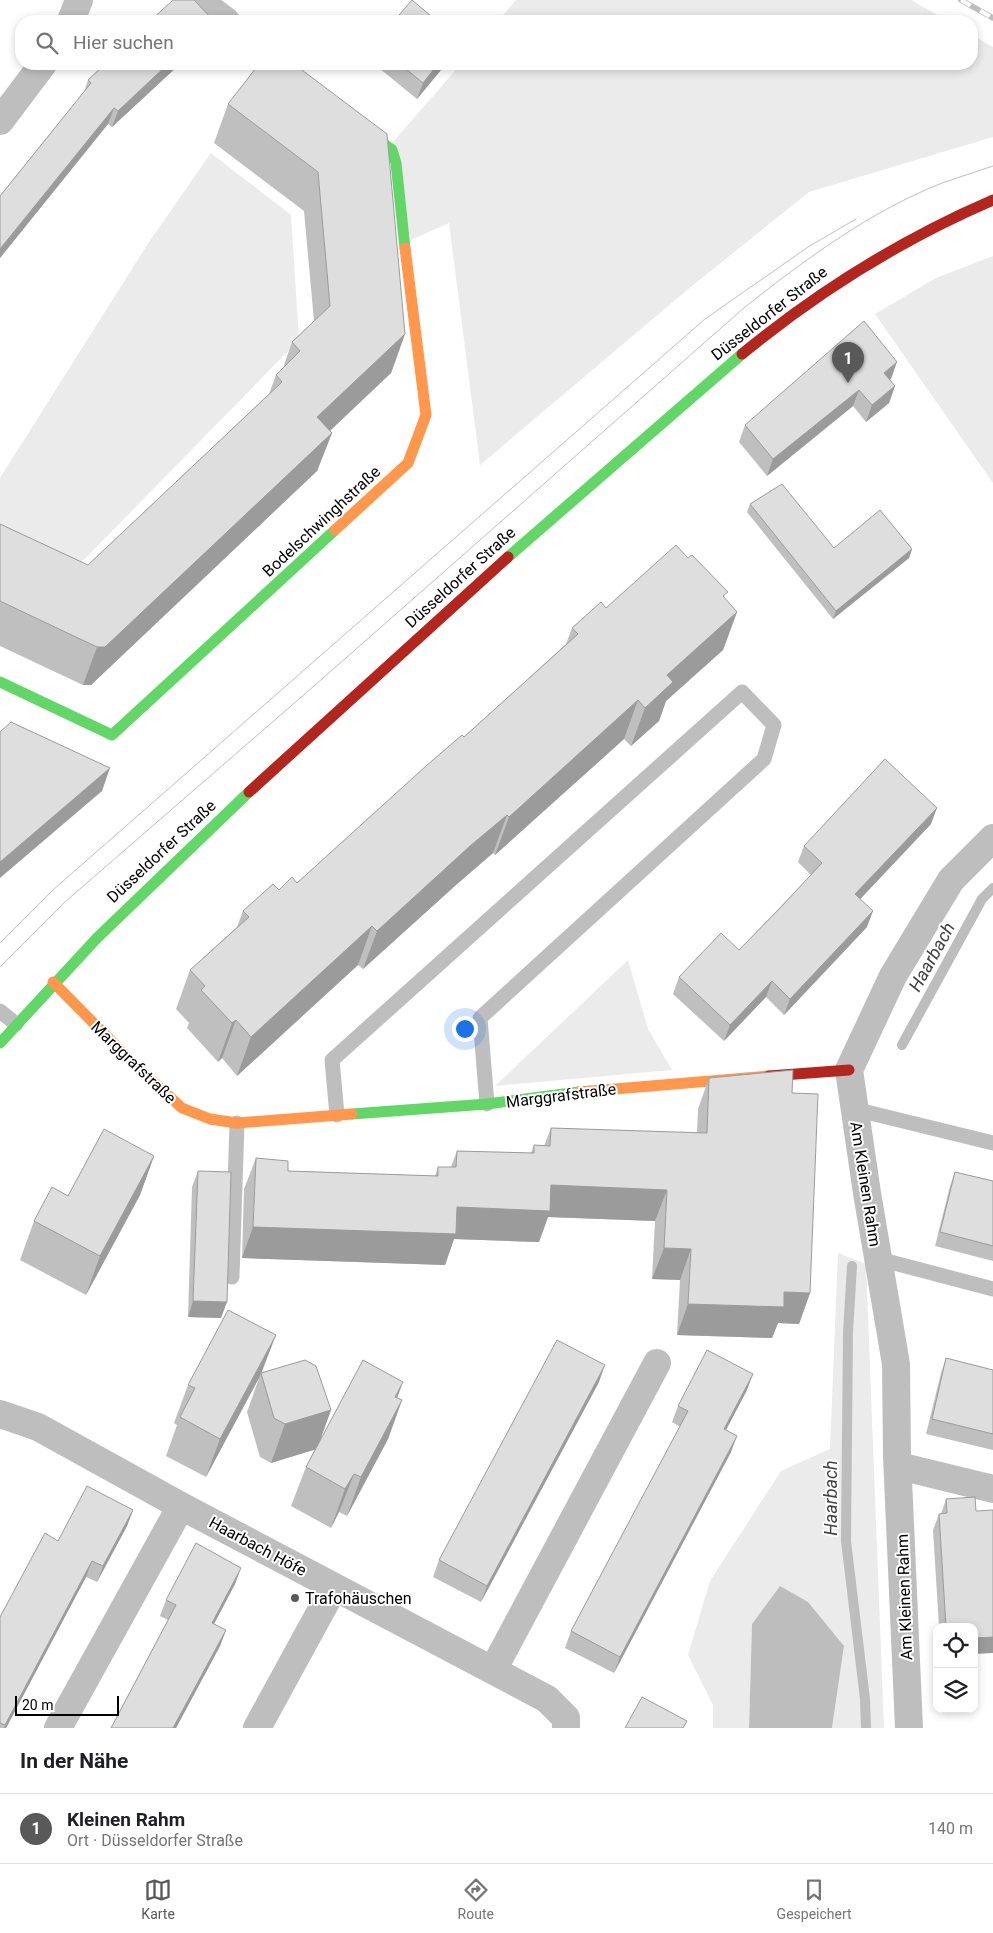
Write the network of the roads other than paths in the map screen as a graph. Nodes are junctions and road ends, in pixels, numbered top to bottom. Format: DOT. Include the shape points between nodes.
graph roads {
  1 [pos="79,0"];
  2 [pos="198,0"];
  3 [pos="73,15"];
  4 [pos="218,15"];
  5 [pos="39,70"];
  6 [pos="347,116"];
  7 [pos="0,121"];
  8 [pos="993,200"];
  9 [pos="0,682"];
  10 [pos="993,838"];
  11 [pos="53,982"];
  12 [pos="0,1011"];
  13 [pos="16,1024"];
  14 [pos="0,1043"];
  15 [pos="850,1070"];
  16 [pos="487,1104"];
  17 [pos="854,1109"];
  18 [pos="337,1115"];
  19 [pos="237,1122"];
  20 [pos="993,1143"];
  21 [pos="879,1260"];
  22 [pos="232,1277"];
  23 [pos="993,1288"];
  24 [pos="656,1363"];
  25 [pos="0,1414"];
  26 [pos="899,1466"];
  27 [pos="993,1489"];
  28 [pos="181,1506"];
  29 [pos="334,1586"];
  30 [pos="493,1670"];
  31 [pos="58,1728"];
  32 [pos="256,1728"];
  33 [pos="566,1728"];
  34 [pos="909,1728"];
  1 -- 3 [label="street"];
  2 -- 4 [label="street"];
  5 -- 7 [label="street"];
  6 -- 9 [label="street, Bodelschwinghstraße" via="392,150 396,162 426,416 408,463 112,735"];
  8 -- 11 [label="street, Düsseldorfer Straße" via="854,270 750,346 476,585 108,924"];
  10 -- 15 [label="street" via="951,880 893,976"];
  11 -- 13 [label="street, Düsseldorfer Straße"];
  11 -- 19 [label="street, Marggrafstraße" via="182,1108 210,1119"];
  12 -- 13 [label="lane"];
  13 -- 14 [label="street, Düsseldorfer Straße"];
  15 -- 16 [label="street, Marggrafstraße" via="606,1088"];
  15 -- 17 [label="street, Am Kleinen Rahm"];
  16 -- 18 [label="street, Marggrafstraße"];
  16 -- 18 [label="lane" via="480,1018 764,759 774,725 742,692 332,1060"];
  17 -- 20 [label="lane, Am Kleinen Rahm"];
  17 -- 21 [label="street, Am Kleinen Rahm"];
  18 -- 19 [label="street, Marggrafstraße"];
  19 -- 22 [label="lane"];
  21 -- 23 [label="lane, Am Kleinen Rahm"];
  21 -- 26 [label="street, Am Kleinen Rahm" via="896,1364"];
  24 -- 30 [label="street"];
  25 -- 28 [label="street, Haarbach Höfe" via="38,1427"];
  26 -- 27 [label="street"];
  26 -- 34 [label="street, Am Kleinen Rahm"];
  28 -- 29 [label="street, Haarbach Höfe"];
  28 -- 31 [label="street"];
  29 -- 30 [label="street, Haarbach Höfe"];
  29 -- 32 [label="street"];
  30 -- 33 [label="street, Haarbach Höfe" via="547,1699 566,1718"];
}
